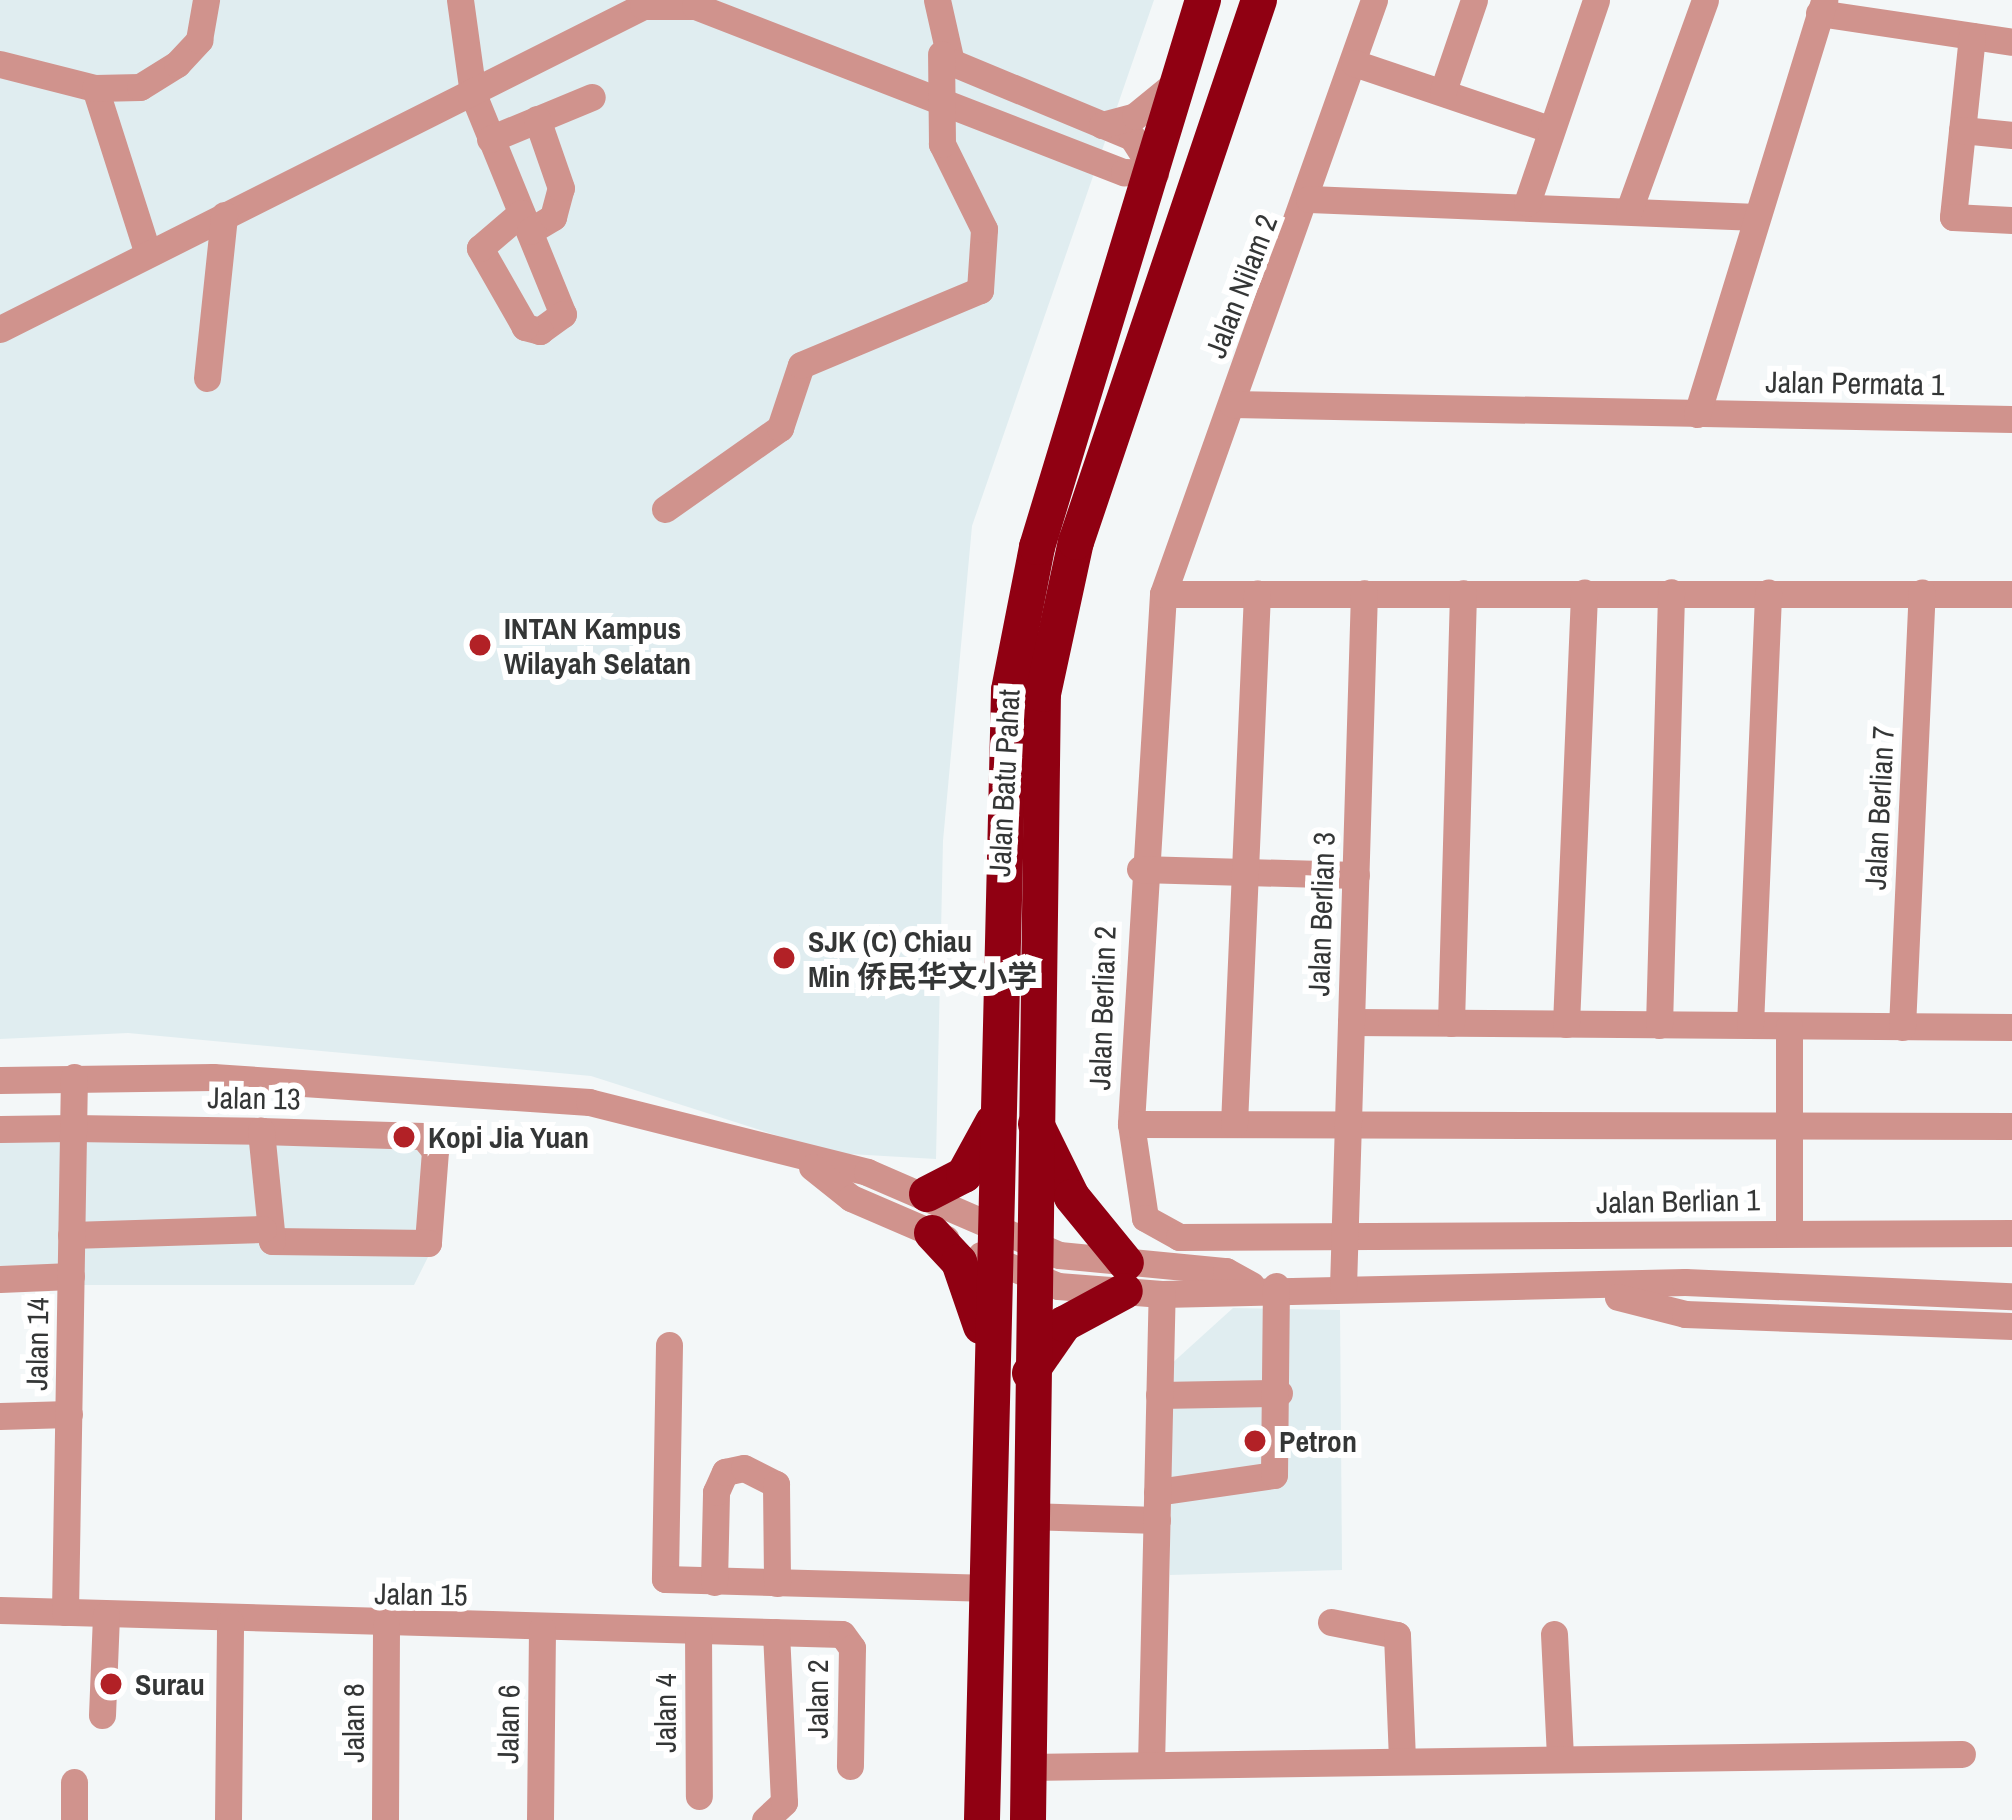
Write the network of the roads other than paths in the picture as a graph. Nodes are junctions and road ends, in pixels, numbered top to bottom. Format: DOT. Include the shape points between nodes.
graph roads {
  1 [pos="206,0"];
  2 [pos="460,0"];
  3 [pos="937,0"];
  4 [pos="1203,0"];
  5 [pos="1259,0"];
  6 [pos="1374,0"];
  7 [pos="1474,0"];
  8 [pos="1596,0"];
  9 [pos="1705,0"];
  10 [pos="1821,7"];
  11 [pos="1972,36"];
  12 [pos="2012,38"];
  13 [pos="941,54"];
  14 [pos="1354,63"];
  15 [pos="0,64"];
  16 [pos="1181,79"];
  17 [pos="95,88"];
  18 [pos="1443,92"];
  19 [pos="473,94"];
  20 [pos="935,94"];
  21 [pos="592,97"];
  22 [pos="537,119"];
  23 [pos="1220,120"];
  24 [pos="1102,125"];
  25 [pos="1549,129"];
  26 [pos="1962,130"];
  27 [pos="2012,135"];
  28 [pos="490,139"];
  29 [pos="1155,172"];
  30 [pos="1310,199"];
  31 [pos="1527,203"];
  32 [pos="1629,210"];
  33 [pos="224,215"];
  34 [pos="1751,217"];
  35 [pos="2012,220"];
  36 [pos="1178,245"];
  37 [pos="146,248"];
  38 [pos="0,329"];
  39 [pos="207,378"];
  40 [pos="1232,404"];
  41 [pos="1697,414"];
  42 [pos="2012,419"];
  43 [pos="665,509"];
  44 [pos="1584,592"];
  45 [pos="1671,592"];
  46 [pos="1768,592"];
  47 [pos="1922,592"];
  48 [pos="1257,593"];
  49 [pos="1364,593"];
  50 [pos="1463,593"];
  51 [pos="1163,594"];
  52 [pos="2012,594"];
  53 [pos="1140,869"];
  54 [pos="1245,872"];
  55 [pos="1356,875"];
  56 [pos="1352,1022"];
  57 [pos="1451,1023"];
  58 [pos="1566,1024"];
  59 [pos="1658,1025"];
  60 [pos="1750,1025"];
  61 [pos="1789,1026"];
  62 [pos="1902,1027"];
  63 [pos="2012,1028"];
  64 [pos="74,1077"];
  65 [pos="0,1080"];
  66 [pos="367,1085"];
  67 [pos="1014,1115"];
  68 [pos="1131,1124"];
  69 [pos="1234,1124"];
  70 [pos="1348,1125"];
  71 [pos="2012,1126"];
  72 [pos="73,1128"];
  73 [pos="0,1129"];
  74 [pos="1788,1129"];
  75 [pos="261,1131"];
  76 [pos="366,1134"];
  77 [pos="812,1167"];
  78 [pos="927,1194"];
  79 [pos="263,1229"];
  80 [pos="932,1233"];
  81 [pos="1789,1233"];
  82 [pos="2012,1233"];
  83 [pos="71,1235"];
  84 [pos="1345,1238"];
  85 [pos="993,1243"];
  86 [pos="1031,1258"];
  87 [pos="71,1276"];
  88 [pos="1126,1277"];
  89 [pos="0,1279"];
  90 [pos="1264,1286"];
  91 [pos="1343,1287"];
  92 [pos="1596,1292"];
  93 [pos="1162,1294"];
  94 [pos="2012,1296"];
  95 [pos="2012,1325"];
  96 [pos="669,1345"];
  97 [pos="992,1364"];
  98 [pos="1030,1373"];
  99 [pos="1280,1393"];
  100 [pos="1160,1395"];
  101 [pos="69,1414"];
  102 [pos="0,1416"];
  103 [pos="1157,1506"];
  104 [pos="1028,1516"];
  105 [pos="714,1582"];
  106 [pos="777,1583"];
  107 [pos="982,1588"];
  108 [pos="0,1610"];
  109 [pos="65,1612"];
  110 [pos="106,1615"];
  111 [pos="230,1622"];
  112 [pos="1331,1622"];
  113 [pos="386,1626"];
  114 [pos="542,1630"];
  115 [pos="698,1630"];
  116 [pos="776,1632"];
  117 [pos="842,1634"];
  118 [pos="1555,1634"];
  119 [pos="102,1715"];
  120 [pos="1962,1754"];
  121 [pos="1560,1756"];
  122 [pos="1402,1760"];
  123 [pos="1151,1765"];
  124 [pos="850,1766"];
  125 [pos="1028,1767"];
  126 [pos="74,1783"];
  127 [pos="699,1796"];
  128 [pos="74,1820"];
  129 [pos="228,1820"];
  130 [pos="385,1820"];
  131 [pos="540,1820"];
  132 [pos="765,1820"];
  133 [pos="982,1820"];
  134 [pos="1028,1820"];
  1 -- 17 [label="street" via="199,40 177,64 140,87"];
  2 -- 19 [label="street"];
  3 -- 13 [label="street"];
  4 -- 16 [label="highway, Jalan Batu Pahat"];
  5 -- 23 [label="highway, Jalan Batu Pahat"];
  6 -- 14 [label="street, Jalan Nilam 2"];
  7 -- 18 [label="street"];
  8 -- 25 [label="street"];
  9 -- 32 [label="street"];
  10 -- 11 [label="street"];
  10 -- 34 [label="street"];
  11 -- 12 [label="street"];
  11 -- 26 [label="street"];
  13 -- 20 [label="street"];
  13 -- 24 [label="street"];
  14 -- 18 [label="street"];
  14 -- 30 [label="street, Jalan Nilam 2"];
  15 -- 17 [label="street"];
  16 -- 24 [label="street" via="1136,116"];
  16 -- 29 [label="highway, Jalan Batu Pahat"];
  17 -- 37 [label="street"];
  18 -- 25 [label="street"];
  19 -- 20 [label="street" via="643,6 670,3"];
  19 -- 28 [label="street"];
  19 -- 33 [label="street"];
  20 -- 29 [label="street" via="1124,172"];
  20 -- 43 [label="street" via="942,144 983,229 980,290 801,365 780,428"];
  21 -- 22 [label="street"];
  22 -- 28 [label="street"];
  22 -- 28 [label="street" via="561,188 553,217 525,222"];
  23 -- 29 [label="highway" via="1177,166"];
  23 -- 36 [label="highway, Jalan Batu Pahat"];
  24 -- 29 [label="street" via="1132,137"];
  25 -- 31 [label="street"];
  26 -- 27 [label="street"];
  26 -- 35 [label="street" via="1952,214"];
  29 -- 36 [label="highway"];
  29 -- 67 [label="highway, Jalan Batu Pahat" via="1018,627"];
  30 -- 31 [label="street"];
  30 -- 40 [label="street, Jalan Nilam 2"];
  31 -- 32 [label="street"];
  32 -- 34 [label="street"];
  33 -- 37 [label="street"];
  33 -- 39 [label="street"];
  34 -- 41 [label="street"];
  36 -- 67 [label="highway, Jalan Batu Pahat" via="1076,542 1043,694"];
  37 -- 38 [label="street"];
  40 -- 41 [label="street, Jalan Permata 1"];
  40 -- 51 [label="street, Jalan Nilam 2"];
  41 -- 42 [label="street, Jalan Permata 1"];
  44 -- 45 [label="street"];
  44 -- 50 [label="street"];
  44 -- 58 [label="street"];
  45 -- 46 [label="street"];
  45 -- 59 [label="street"];
  46 -- 47 [label="street"];
  46 -- 60 [label="street"];
  47 -- 52 [label="street"];
  47 -- 62 [label="street, Jalan Berlian 7"];
  48 -- 49 [label="street"];
  48 -- 51 [label="street"];
  48 -- 54 [label="street"];
  49 -- 50 [label="street"];
  49 -- 55 [label="street, Jalan Berlian 3"];
  50 -- 57 [label="street"];
  51 -- 53 [label="street, Jalan Berlian 2"];
  53 -- 54 [label="street"];
  53 -- 68 [label="street, Jalan Berlian 2"];
  54 -- 55 [label="street"];
  54 -- 69 [label="street"];
  55 -- 56 [label="street, Jalan Berlian 3"];
  56 -- 57 [label="street"];
  56 -- 70 [label="street, Jalan Berlian 3"];
  57 -- 58 [label="street"];
  58 -- 59 [label="street"];
  59 -- 60 [label="street"];
  60 -- 61 [label="street"];
  61 -- 62 [label="street"];
  61 -- 74 [label="street"];
  62 -- 63 [label="street"];
  64 -- 65 [label="street"];
  64 -- 66 [label="street"];
  64 -- 72 [label="street, Jalan 14"];
  66 -- 76 [label="street"];
  66 -- 77 [label="street" via="589,1102"];
  67 -- 78 [label="highway" via="964,1175"];
  67 -- 85 [label="highway, Jalan Batu Pahat"];
  67 -- 86 [label="highway, Jalan Batu Pahat"];
  67 -- 88 [label="highway"];
  68 -- 69 [label="street"];
  68 -- 84 [label="street, Jalan Berlian 2" via="1139,1204 1166,1236"];
  69 -- 70 [label="street"];
  70 -- 74 [label="street"];
  70 -- 84 [label="street, Jalan Berlian 3"];
  71 -- 74 [label="street"];
  72 -- 73 [label="street, Jalan 13"];
  72 -- 75 [label="street, Jalan 13"];
  72 -- 83 [label="street, Jalan 14"];
  74 -- 81 [label="street"];
  75 -- 76 [label="street, Jalan 13"];
  75 -- 79 [label="street"];
  76 -- 79 [label="street, Jalan 13" via="431,1142 428,1243 272,1241"];
  77 -- 78 [label="street"];
  77 -- 80 [label="street" via="851,1198"];
  78 -- 85 [label="street"];
  79 -- 83 [label="street"];
  80 -- 85 [label="street"];
  80 -- 97 [label="highway" via="959,1262"];
  81 -- 82 [label="street, Jalan Berlian 1"];
  81 -- 84 [label="street, Jalan Berlian 1"];
  83 -- 87 [label="street, Jalan 14"];
  84 -- 91 [label="street, Jalan Berlian 3"];
  85 -- 86 [label="street"];
  85 -- 97 [label="highway, Jalan Batu Pahat"];
  86 -- 88 [label="street"];
  86 -- 98 [label="highway, Jalan Batu Pahat"];
  87 -- 89 [label="street"];
  87 -- 101 [label="street, Jalan 14"];
  88 -- 90 [label="street" via="1226,1271"];
  88 -- 93 [label="street"];
  88 -- 98 [label="highway" via="1064,1324"];
  90 -- 91 [label="street"];
  90 -- 93 [label="street"];
  90 -- 99 [label="street"];
  91 -- 92 [label="street"];
  92 -- 94 [label="street" via="1685,1282"];
  92 -- 95 [label="street" via="1685,1314"];
  93 -- 100 [label="street"];
  96 -- 105 [label="street" via="658,1571"];
  97 -- 107 [label="highway, Jalan Batu Pahat"];
  98 -- 104 [label="highway, Jalan Batu Pahat"];
  99 -- 100 [label="street"];
  99 -- 103 [label="street" via="1274,1475"];
  100 -- 103 [label="street"];
  101 -- 102 [label="street"];
  101 -- 109 [label="street, Jalan 14"];
  103 -- 104 [label="street" via="1096,1518"];
  103 -- 123 [label="street"];
  104 -- 125 [label="highway, Jalan Batu Pahat"];
  105 -- 106 [label="street"];
  105 -- 106 [label="street" via="716,1492 725,1472 743,1468 776,1484"];
  106 -- 107 [label="street"];
  107 -- 133 [label="highway, Jalan Batu Pahat"];
  108 -- 109 [label="street, Jalan 15"];
  109 -- 110 [label="street, Jalan 15"];
  110 -- 111 [label="street, Jalan 15"];
  110 -- 119 [label="street"];
  111 -- 113 [label="street, Jalan 15"];
  111 -- 129 [label="street"];
  112 -- 122 [label="street" via="1397,1635"];
  113 -- 114 [label="street, Jalan 15"];
  113 -- 130 [label="street, Jalan 8"];
  114 -- 115 [label="street, Jalan 15"];
  114 -- 131 [label="street, Jalan 6"];
  115 -- 116 [label="street, Jalan 15"];
  115 -- 127 [label="street, Jalan 4"];
  116 -- 117 [label="street, Jalan 15"];
  116 -- 132 [label="street" via="784,1802"];
  117 -- 124 [label="street, Jalan 2" via="852,1648"];
  118 -- 121 [label="street"];
  120 -- 121 [label="street"];
  121 -- 122 [label="street"];
  122 -- 123 [label="street"];
  123 -- 125 [label="street"];
  125 -- 134 [label="highway, Jalan Batu Pahat"];
  126 -- 128 [label="street"];
}
